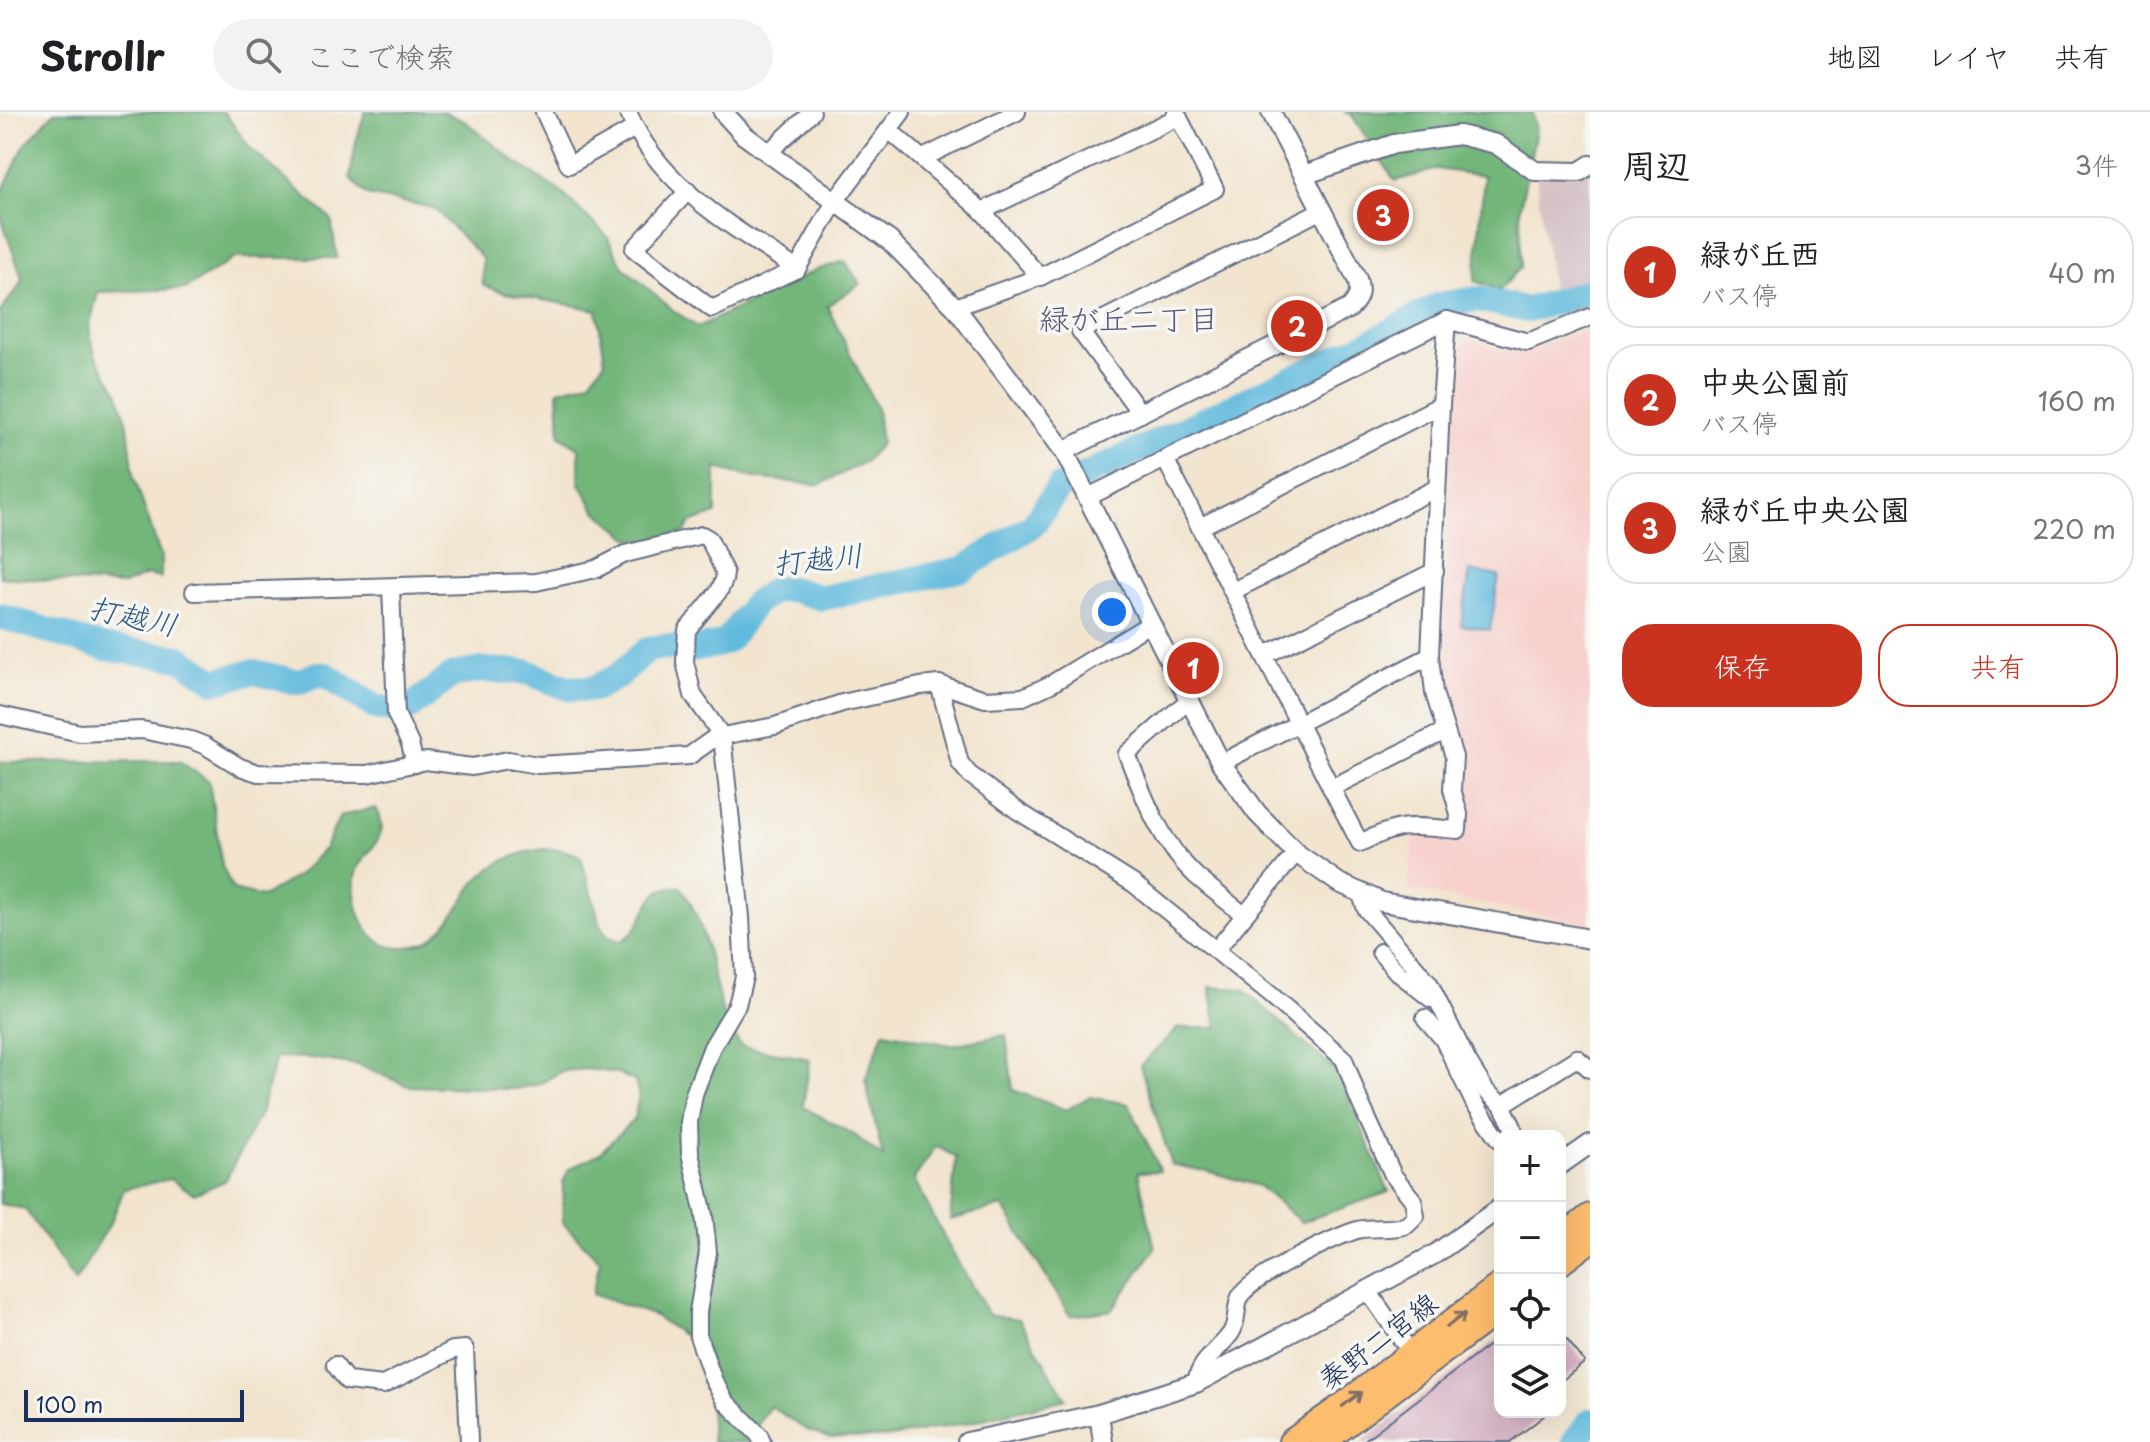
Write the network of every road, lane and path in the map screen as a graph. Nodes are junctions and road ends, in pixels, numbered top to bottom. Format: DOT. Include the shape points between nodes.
graph roads {
  1 [pos="544,112"];
  2 [pos="723,112"];
  3 [pos="812,112"];
  4 [pos="902,112"];
  5 [pos="1017,112"];
  6 [pos="1271,112"];
  7 [pos="1177,114"];
  8 [pos="631,120"];
  9 [pos="889,130"];
  10 [pos="770,151"];
  11 [pos="923,158"];
  12 [pos="1590,165"];
  13 [pos="1304,175"];
  14 [pos="688,191"];
  15 [pos="836,200"];
  16 [pos="1322,210"];
  17 [pos="982,211"];
  18 [pos="797,269"];
  19 [pos="1040,277"];
  20 [pos="955,307"];
  21 [pos="1590,317"];
  22 [pos="1447,320"];
  23 [pos="1441,405"];
  24 [pos="1141,414"];
  25 [pos="1067,455"];
  26 [pos="1165,459"];
  27 [pos="1437,488"];
  28 [pos="1086,493"];
  29 [pos="1200,527"];
  30 [pos="1435,571"];
  31 [pos="391,587"];
  32 [pos="1233,591"];
  33 [pos="194,592"];
  34 [pos="1151,623"];
  35 [pos="1265,655"];
  36 [pos="1430,656"];
  37 [pos="939,684"];
  38 [pos="1189,700"];
  39 [pos="0,715"];
  40 [pos="1297,723"];
  41 [pos="1445,731"];
  42 [pos="722,736"];
  43 [pos="1221,763"];
  44 [pos="415,764"];
  45 [pos="1331,788"];
  46 [pos="1296,853"];
  47 [pos="1360,892"];
  48 [pos="1244,915"];
  49 [pos="1590,939"];
  50 [pos="1216,950"];
  51 [pos="1380,952"];
  52 [pos="1441,1008"];
  53 [pos="1425,1018"];
  54 [pos="1590,1069"];
  55 [pos="1502,1105"];
  56 [pos="1513,1130"];
  57 [pos="1494,1131"];
  58 [pos="1590,1144"];
  59 [pos="1566,1161"];
  60 [pos="1494,1212"];
  61 [pos="1590,1216"];
  62 [pos="1566,1234"];
  63 [pos="1590,1240"];
  64 [pos="1566,1258"];
  65 [pos="1368,1291"];
  66 [pos="1494,1291"];
  67 [pos="1494,1313"];
  68 [pos="1417,1362"];
  69 [pos="335,1365"];
  70 [pos="1196,1383"];
  71 [pos="1099,1414"];
  72 [pos="469,1442"];
  73 [pos="762,1442"];
  74 [pos="967,1442"];
  75 [pos="1103,1442"];
  76 [pos="1291,1442"];
  77 [pos="1323,1442"];
  1 -- 8 [label="street" via="569,165"];
  2 -- 10 [label="street" via="744,135"];
  3 -- 10 [label="street"];
  4 -- 9 [label="street"];
  5 -- 11 [label="street"];
  6 -- 13 [label="street"];
  7 -- 17 [label="street"];
  7 -- 19 [label="street" via="1215,189"];
  8 -- 14 [label="street" via="671,178"];
  9 -- 11 [label="street"];
  9 -- 15 [label="street"];
  10 -- 15 [label="street"];
  11 -- 17 [label="street"];
  12 -- 13 [label="street" via="1579,172 1535,171 1496,144 1459,135 1394,144"];
  13 -- 16 [label="street"];
  14 -- 18 [label="street"];
  14 -- 18 [label="street" via="634,249 712,309"];
  15 -- 18 [label="street"];
  15 -- 20 [label="street" via="890,241"];
  16 -- 24 [label="street" via="1360,289 1350,308"];
  16 -- 24 [label="street" via="1080,331"];
  17 -- 19 [label="street"];
  19 -- 20 [label="street"];
  20 -- 25 [label="street"];
  21 -- 22 [label="street" via="1528,342"];
  22 -- 23 [label="street"];
  22 -- 26 [label="street"];
  23 -- 27 [label="street"];
  23 -- 29 [label="street"];
  24 -- 25 [label="street"];
  25 -- 28 [label="street"];
  26 -- 28 [label="street"];
  26 -- 29 [label="street"];
  27 -- 30 [label="street"];
  27 -- 32 [label="street"];
  28 -- 34 [label="street"];
  29 -- 32 [label="street"];
  30 -- 35 [label="street"];
  30 -- 36 [label="street"];
  31 -- 33 [label="street"];
  31 -- 42 [label="street" via="536,582 702,535 725,573 685,636 685,662 693,695"];
  31 -- 44 [label="street" via="396,714"];
  32 -- 35 [label="street"];
  34 -- 37 [label="street" via="1023,697 985,699"];
  34 -- 38 [label="street"];
  35 -- 40 [label="street"];
  36 -- 40 [label="street"];
  36 -- 41 [label="street"];
  37 -- 42 [label="street" via="842,703 775,726"];
  37 -- 50 [label="street" via="964,770 1134,884"];
  38 -- 43 [label="street"];
  38 -- 48 [label="street" via="1127,754 1169,843 1194,873"];
  39 -- 44 [label="street" via="80,733 142,730 191,740 258,773 367,774"];
  40 -- 43 [label="street"];
  40 -- 45 [label="street"];
  41 -- 45 [label="street"];
  41 -- 45 [label="street" via="1454,757 1458,830 1405,825 1360,843"];
  42 -- 44 [label="street" via="689,756 538,765 516,760 472,767"];
  42 -- 73 [label="street" via="744,977 737,1005 712,1047 694,1094 689,1122 708,1252 698,1336 725,1401"];
  43 -- 46 [label="street" via="1257,813"];
  46 -- 47 [label="street"];
  46 -- 48 [label="street"];
  47 -- 49 [label="street" via="1382,902"];
  47 -- 52 [label="street" via="1366,909 1429,983"];
  48 -- 50 [label="street"];
  50 -- 70 [label="street" via="1344,1059 1416,1216 1400,1228 1368,1228 1345,1235 1253,1283 1239,1298 1233,1331 1197,1373"];
  51 -- 52 [label="street"];
  52 -- 55 [label="street" via="1486,1091"];
  53 -- 57 [label="street" via="1443,1039"];
  54 -- 55 [label="street" via="1577,1058"];
  55 -- 56 [label="street"];
  58 -- 59 [label="street"];
  60 -- 65 [label="street" via="1435,1254"];
  61 -- 62 [label="main road"];
  63 -- 64 [label="main road"];
  65 -- 68 [label="street"];
  65 -- 70 [label="street"];
  68 -- 66 [label="main road, 秦野二宮線, one-way"];
  67 -- 68 [label="main road, 秦野二宮線"];
  76 -- 68 [label="main road, 秦野二宮線, one-way"];
  68 -- 77 [label="main road, 秦野二宮線"];
  69 -- 72 [label="street" via="347,1381 383,1385 465,1349"];
  70 -- 71 [label="street"];
  71 -- 74 [label="street"];
  71 -- 75 [label="street"];
}
